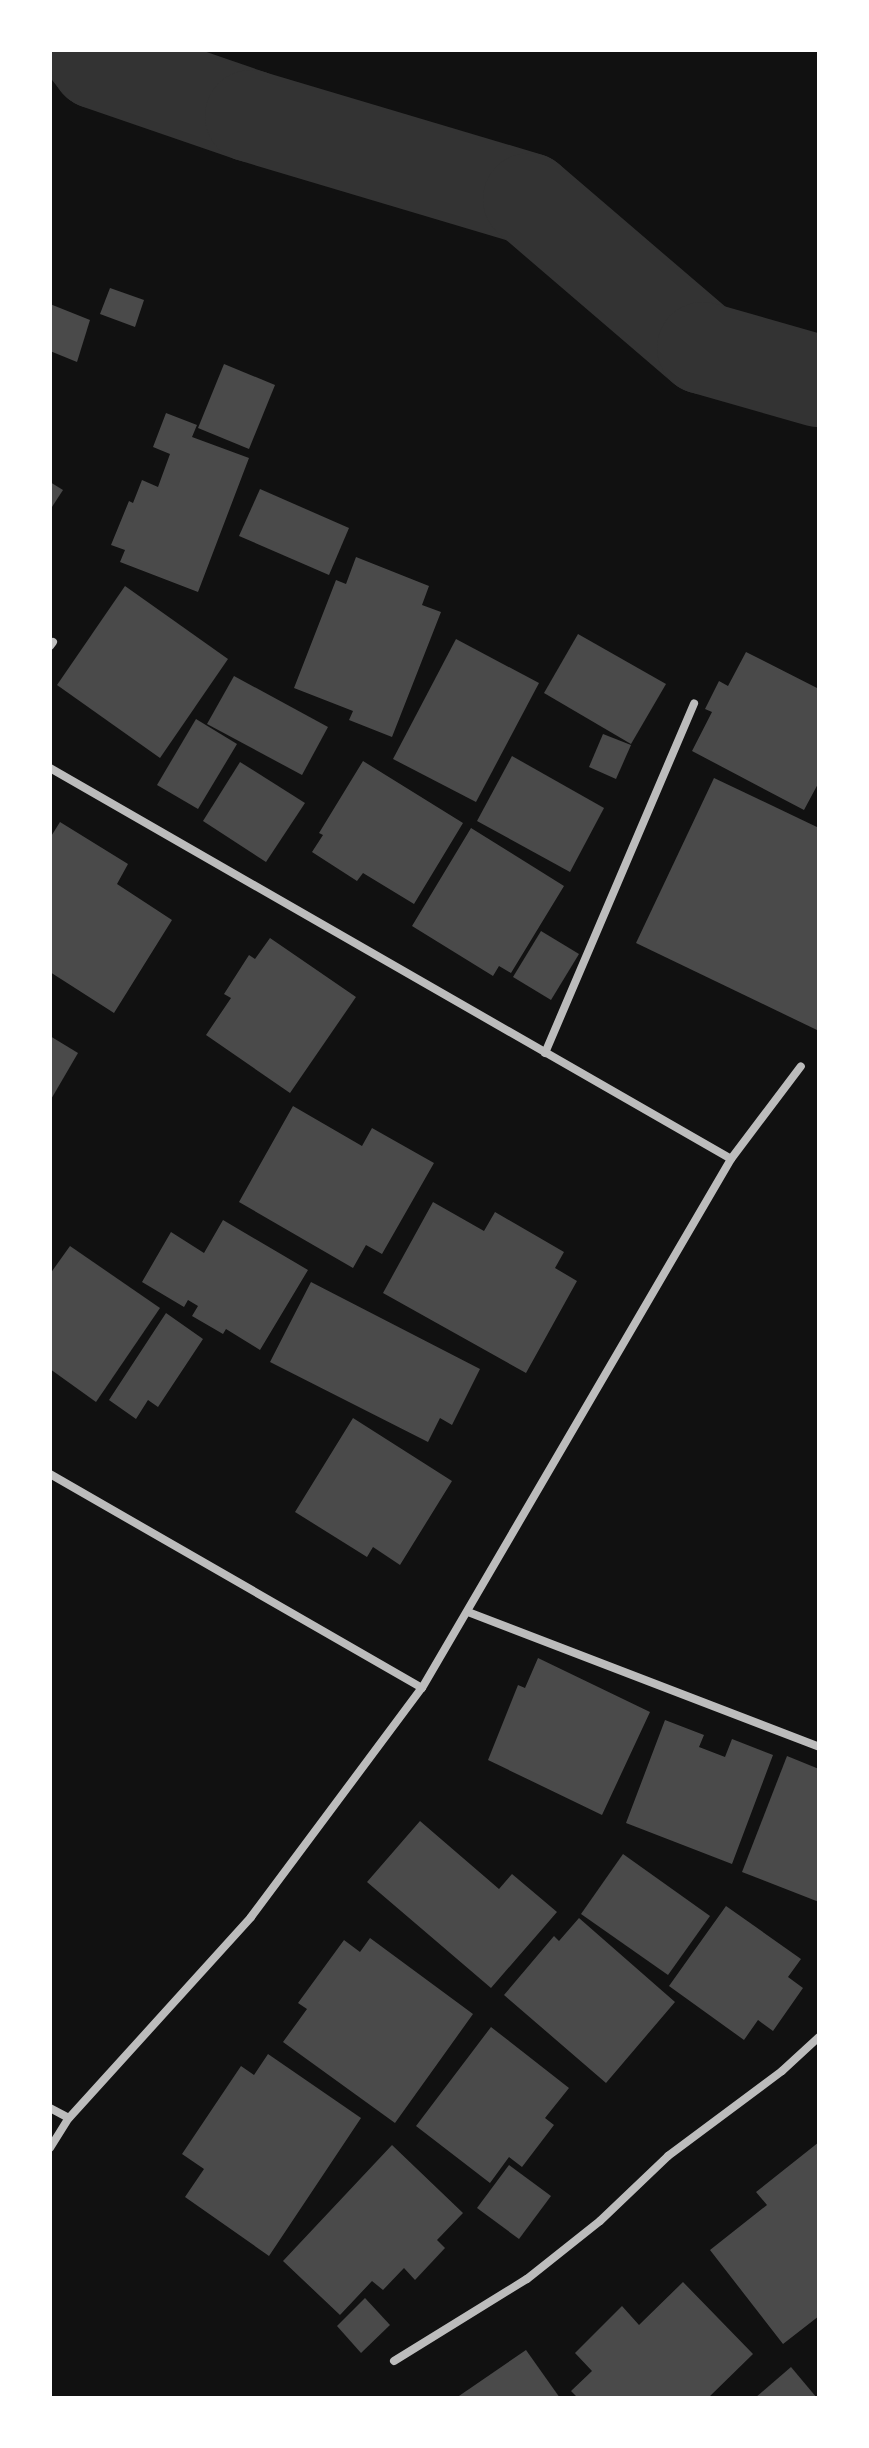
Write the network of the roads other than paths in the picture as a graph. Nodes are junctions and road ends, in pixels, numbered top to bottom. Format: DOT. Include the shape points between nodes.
graph roads {
  1 [pos="694,703"];
  2 [pos="50,768"];
  3 [pos="545,1053"];
  4 [pos="801,1066"];
  5 [pos="731,1159"];
  6 [pos="50,1474"];
  7 [pos="468,1612"];
  8 [pos="422,1688"];
  9 [pos="819,1747"];
  10 [pos="819,2037"];
  11 [pos="50,2108"];
  12 [pos="69,2118"];
  13 [pos="50,2148"];
  14 [pos="394,2361"];
  1 -- 3 [label="street"];
  2 -- 3 [label="street"];
  3 -- 5 [label="street"];
  4 -- 5 [label="street"];
  5 -- 7 [label="street"];
  6 -- 8 [label="street"];
  7 -- 8 [label="street"];
  7 -- 9 [label="street"];
  8 -- 12 [label="street" via="251,1917"];
  10 -- 14 [label="street" via="668,2156 600,2221 527,2279"];
  11 -- 12 [label="street"];
  12 -- 13 [label="street"];
}
